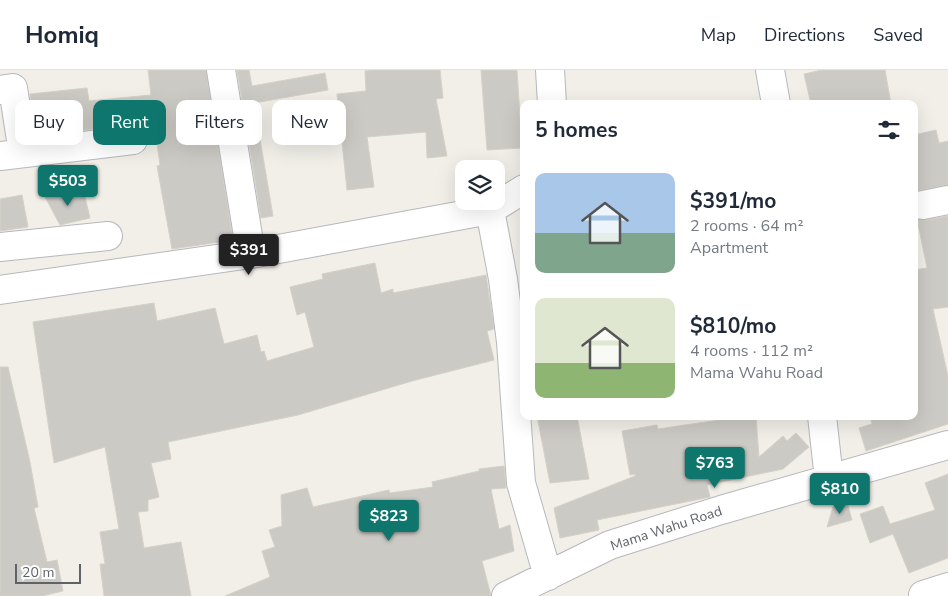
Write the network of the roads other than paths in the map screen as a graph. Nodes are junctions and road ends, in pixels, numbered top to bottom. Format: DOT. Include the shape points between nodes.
graph roads {
  1 [pos="221,70"];
  2 [pos="550,70"];
  3 [pos="770,70"];
  4 [pos="0,90"];
  5 [pos="552,100"];
  6 [pos="775,100"];
  7 [pos="93,145"];
  8 [pos="11,155"];
  9 [pos="520,191"];
  10 [pos="505,201"];
  11 [pos="490,210"];
  12 [pos="108,236"];
  13 [pos="0,247"];
  14 [pos="251,254"];
  15 [pos="513,279"];
  16 [pos="0,290"];
  17 [pos="822,420"];
  18 [pos="948,445"];
  19 [pos="829,479"];
  20 [pos="548,576"];
  21 [pos="506,596"];
  1 -- 14 [label="street"];
  2 -- 5 [label="street"];
  3 -- 6 [label="street"];
  4 -- 8 [label="street" via="12,88"];
  7 -- 8 [label="street"];
  9 -- 10 [label="street"];
  11 -- 14 [label="street"];
  11 -- 15 [label="street"];
  12 -- 13 [label="street"];
  14 -- 16 [label="street"];
  15 -- 20 [label="street" via="511,342 521,483"];
  17 -- 19 [label="street"];
  18 -- 19 [label="street, Mama Wahu Road"];
  19 -- 20 [label="street, Mama Wahu Road" via="610,545"];
  20 -- 21 [label="street, Mama Wahu Road"];
}
